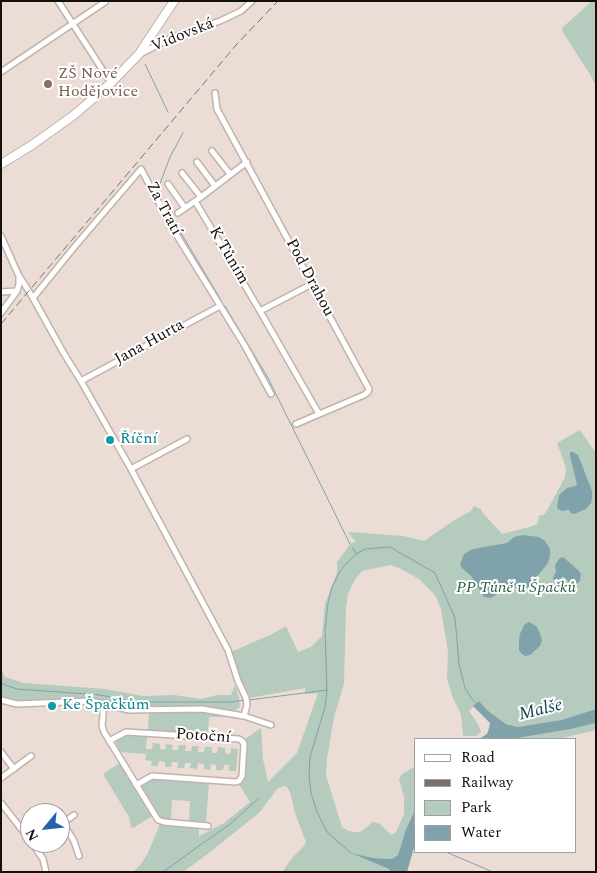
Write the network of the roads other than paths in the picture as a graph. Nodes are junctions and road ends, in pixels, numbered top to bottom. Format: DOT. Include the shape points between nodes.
graph roads {
  1 [pos="58,1"];
  2 [pos="174,1"];
  3 [pos="252,1"];
  4 [pos="105,2"];
  5 [pos="73,24"];
  6 [pos="139,54"];
  7 [pos="1,72"];
  8 [pos="112,83"];
  9 [pos="216,93"];
  10 [pos="212,151"];
  11 [pos="197,162"];
  12 [pos="247,162"];
  13 [pos="1,164"];
  14 [pos="182,173"];
  15 [pos="230,174"];
  16 [pos="168,184"];
  17 [pos="215,186"];
  18 [pos="201,197"];
  19 [pos="195,201"];
  20 [pos="185,208"];
  21 [pos="178,213"];
  22 [pos="1,236"];
  23 [pos="18,274"];
  24 [pos="312,284"];
  25 [pos="1,292"];
  26 [pos="17,292"];
  27 [pos="33,298"];
  28 [pos="220,306"];
  29 [pos="260,311"];
  30 [pos="1,313"];
  31 [pos="81,381"];
  32 [pos="272,394"];
  33 [pos="318,414"];
  34 [pos="296,424"];
  35 [pos="187,439"];
  36 [pos="131,470"];
  37 [pos="1,700"];
  38 [pos="104,704"];
  39 [pos="244,716"];
  40 [pos="270,725"];
  41 [pos="109,741"];
  42 [pos="1,752"];
  43 [pos="31,756"];
  44 [pos="14,769"];
  45 [pos="1,778"];
  46 [pos="136,785"];
  47 [pos="1,803"];
  48 [pos="74,815"];
  49 [pos="70,818"];
  50 [pos="208,826"];
  51 [pos="20,828"];
  52 [pos="70,836"];
  53 [pos="38,853"];
  54 [pos="79,856"];
  55 [pos="46,872"];
  1 -- 5 [label="street"];
  2 -- 6 [label="main road"];
  3 -- 6 [label="street, Vidovská" via="241,11 220,21 171,38"];
  4 -- 5 [label="street"];
  5 -- 7 [label="street"];
  5 -- 8 [label="street"];
  6 -- 8 [label="main road"];
  8 -- 13 [label="main road" via="74,115"];
  9 -- 12 [label="street, Pod Drahou" via="217,109"];
  10 -- 15 [label="street"];
  11 -- 17 [label="street"];
  12 -- 15 [label="street"];
  12 -- 24 [label="street, Pod Drahou"];
  14 -- 18 [label="street"];
  15 -- 17 [label="street"];
  16 -- 20 [label="street"];
  17 -- 18 [label="street"];
  18 -- 19 [label="street"];
  19 -- 20 [label="street"];
  19 -- 29 [label="street, K Tůním"];
  20 -- 21 [label="street"];
  22 -- 23 [label="street"];
  23 -- 26 [label="street"];
  23 -- 27 [label="street"];
  24 -- 29 [label="street"];
  24 -- 33 [label="street, Pod Drahou" via="368,388 364,395"];
  25 -- 26 [label="street"];
  26 -- 30 [label="street"];
  27 -- 28 [label="street, Za Tratí" via="142,169 174,232"];
  27 -- 31 [label="street"];
  28 -- 31 [label="street, Jana Hurta"];
  28 -- 32 [label="street, Za Tratí"];
  29 -- 33 [label="street, K Tůním"];
  31 -- 36 [label="street"];
  33 -- 34 [label="street, Pod Drahou"];
  35 -- 36 [label="street"];
  36 -- 39 [label="street" via="228,650 246,701"];
  37 -- 38 [label="street" via="17,704 73,701"];
  38 -- 39 [label="street" via="129,710 202,709"];
  38 -- 41 [label="street" via="103,729"];
  39 -- 40 [label="street"];
  41 -- 46 [label="street"];
  41 -- 46 [label="street, Potoční" via="126,732 239,739 244,744 239,781 152,776"];
  42 -- 44 [label="street"];
  43 -- 44 [label="street"];
  44 -- 45 [label="street"];
  46 -- 50 [label="street" via="158,820"];
  47 -- 51 [label="street"];
  48 -- 49 [label="street"];
  52 -- 54 [label="street"];
  53 -- 55 [label="street"];
}
